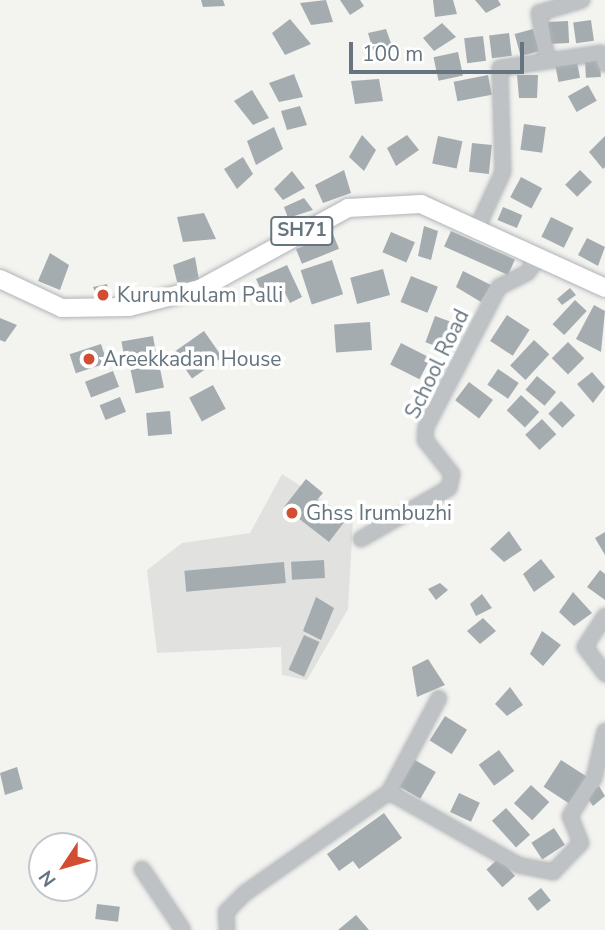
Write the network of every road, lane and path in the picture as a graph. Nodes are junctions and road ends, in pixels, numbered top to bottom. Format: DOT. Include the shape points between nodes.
graph roads {
  1 [pos="582,0"];
  2 [pos="537,7"];
  3 [pos="547,58"];
  4 [pos="605,64"];
  5 [pos="478,226"];
  6 [pos="540,256"];
  7 [pos="0,279"];
  8 [pos="605,288"];
  9 [pos="361,539"];
  10 [pos="605,616"];
  11 [pos="605,674"];
  12 [pos="439,698"];
  13 [pos="605,731"];
  14 [pos="389,792"];
  15 [pos="142,869"];
  16 [pos="183,930"];
  17 [pos="227,930"];
  1 -- 2 [label="street"];
  2 -- 3 [label="street"];
  3 -- 4 [label="street" via="601,53"];
  3 -- 5 [label="street" via="500,68 503,172"];
  5 -- 6 [label="main road, SH71"];
  5 -- 7 [label="main road, SH71" via="421,204 348,208 200,289 129,307 62,308"];
  6 -- 8 [label="main road, SH71"];
  6 -- 9 [label="street, School Road" via="527,273 499,287 426,427 425,440 452,474 449,488"];
  10 -- 11 [label="street" via="585,647"];
  12 -- 14 [label="street"];
  13 -- 14 [label="street" via="594,778 570,816 581,843 553,872 518,865"];
  14 -- 17 [label="street" via="245,893 226,912"];
  15 -- 16 [label="street"];
}
